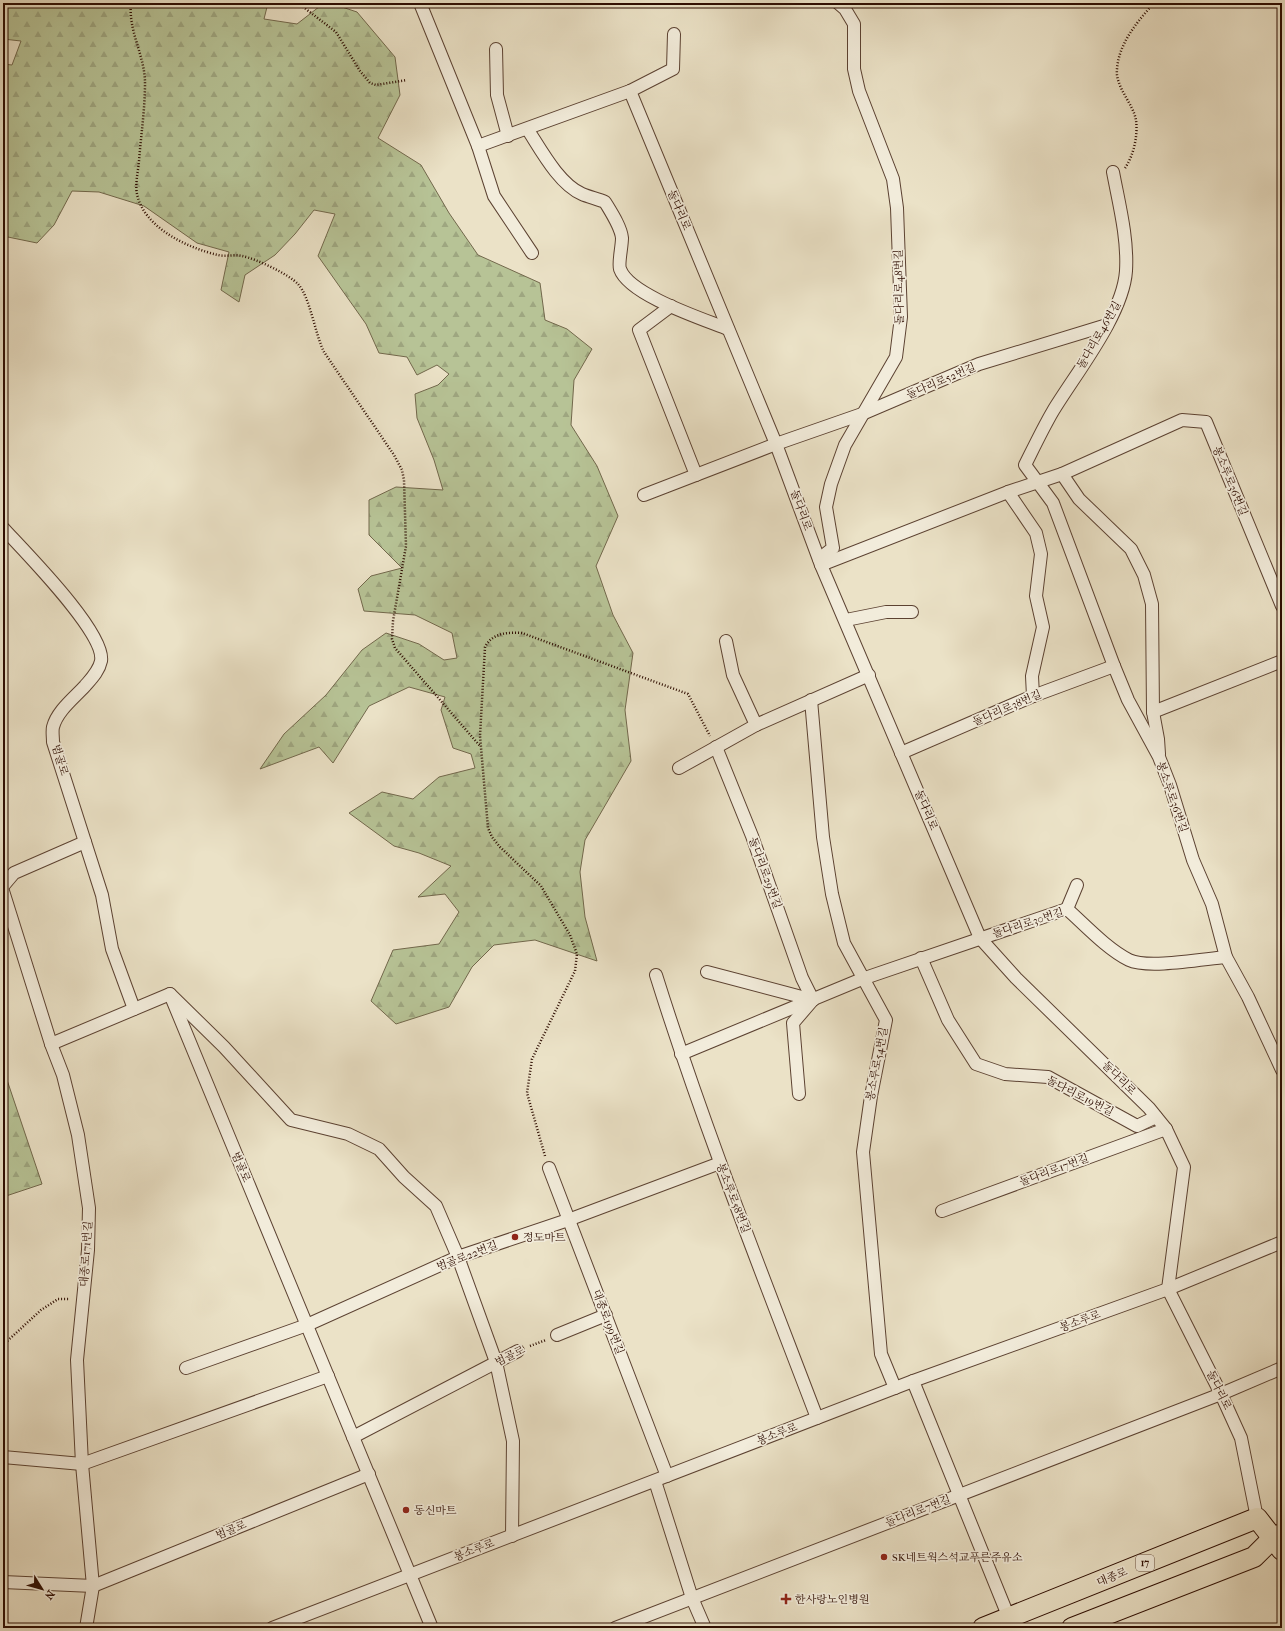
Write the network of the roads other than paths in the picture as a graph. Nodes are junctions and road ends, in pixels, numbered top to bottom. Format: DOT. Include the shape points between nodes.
graph roads {
  1 [pos="420,3"];
  2 [pos="838,3"];
  3 [pos="674,34"];
  4 [pos="496,49"];
  5 [pos="630,91"];
  6 [pos="528,130"];
  7 [pos="508,136"];
  8 [pos="478,146"];
  9 [pos="1114,178"];
  10 [pos="532,252"];
  11 [pos="671,306"];
  12 [pos="1107,325"];
  13 [pos="728,329"];
  14 [pos="862,414"];
  15 [pos="776,444"];
  16 [pos="1062,474"];
  17 [pos="696,475"];
  18 [pos="1037,482"];
  19 [pos="1008,492"];
  20 [pos="644,495"];
  21 [pos="5,533"];
  22 [pos="820,562"];
  23 [pos="1282,606"];
  24 [pos="912,612"];
  25 [pos="846,620"];
  26 [pos="726,641"];
  27 [pos="1282,661"];
  28 [pos="1114,666"];
  29 [pos="869,675"];
  30 [pos="1033,696"];
  31 [pos="811,700"];
  32 [pos="1153,712"];
  33 [pos="756,725"];
  34 [pos="716,748"];
  35 [pos="901,753"];
  36 [pos="1159,757"];
  37 [pos="679,768"];
  38 [pos="86,842"];
  39 [pos="1077,885"];
  40 [pos="3,886"];
  41 [pos="3,891"];
  42 [pos="1067,909"];
  43 [pos="980,938"];
  44 [pos="1226,957"];
  45 [pos="921,958"];
  46 [pos="707,972"];
  47 [pos="656,975"];
  48 [pos="862,979"];
  49 [pos="170,994"];
  50 [pos="813,1000"];
  51 [pos="134,1009"];
  52 [pos="51,1044"];
  53 [pos="681,1054"];
  54 [pos="1282,1070"];
  55 [pos="799,1094"];
  56 [pos="1156,1117"];
  57 [pos="1166,1129"];
  58 [pos="720,1163"];
  59 [pos="549,1168"];
  60 [pos="942,1211"];
  61 [pos="568,1220"];
  62 [pos="1282,1242"];
  63 [pos="458,1257"];
  64 [pos="1168,1289"];
  65 [pos="606,1315"];
  66 [pos="307,1325"];
  67 [pos="557,1335"];
  68 [pos="518,1351"];
  69 [pos="496,1362"];
  70 [pos="186,1368"];
  71 [pos="1282,1368"];
  72 [pos="328,1376"];
  73 [pos="913,1381"];
  74 [pos="895,1388"];
  75 [pos="1221,1394"];
  76 [pos="817,1418"];
  77 [pos="353,1437"];
  78 [pos="3,1457"];
  79 [pos="82,1464"];
  80 [pos="369,1474"];
  81 [pos="667,1476"];
  82 [pos="655,1481"];
  83 [pos="960,1495"];
  84 [pos="1257,1518"];
  85 [pos="512,1536"];
  86 [pos="1279,1540"];
  87 [pos="410,1575"];
  88 [pos="3,1582"];
  89 [pos="93,1586"];
  90 [pos="692,1598"];
  91 [pos="1010,1618"];
  92 [pos="86,1628"];
  93 [pos="272,1628"];
  94 [pos="432,1628"];
  95 [pos="615,1628"];
  96 [pos="705,1628"];
  97 [pos="983,1628"];
  98 [pos="1072,1628"];
  1 -- 8 [label="street"];
  2 -- 14 [label="street, 돌다리로48번길" via="854,24 854,69 859,91 893,179 897,208 901,317 896,356"];
  3 -- 5 [label="street" via="673,69"];
  4 -- 7 [label="street" via="497,95"];
  5 -- 6 [label="street"];
  5 -- 13 [label="street, 돌다리로"];
  6 -- 7 [label="street"];
  6 -- 11 [label="street" via="564,180 580,194 606,202 622,236 619,267 623,276 635,286"];
  7 -- 8 [label="street"];
  8 -- 10 [label="street" via="494,196"];
  9 -- 12 [label="street, 돌다리로46번길" via="1124,230 1126,272 1120,300"];
  11 -- 13 [label="street"];
  11 -- 17 [label="street" via="639,330"];
  12 -- 14 [label="street, 돌다리로52번길" via="979,364"];
  12 -- 18 [label="street, 돌다리로46번길" via="1052,413 1025,465"];
  13 -- 15 [label="street, 돌다리로"];
  14 -- 15 [label="street, 돌다리로52번길"];
  14 -- 22 [label="street, 돌다리로48번길" via="845,445 831,484 826,507 833,548"];
  15 -- 17 [label="street"];
  15 -- 22 [label="street, 돌다리로"];
  16 -- 18 [label="street"];
  16 -- 23 [label="street, 봉소루로36번길" via="1182,420 1206,422"];
  16 -- 32 [label="street" via="1079,499 1131,549 1144,575 1152,604"];
  17 -- 20 [label="street"];
  18 -- 19 [label="street"];
  18 -- 28 [label="street, 봉소루로36번길" via="1053,503"];
  19 -- 22 [label="street"];
  19 -- 30 [label="street" via="1036,533 1041,554 1036,596 1044,627 1032,676"];
  21 -- 38 [label="street, 범골로" via="68,600 94,636 102,660 97,672 59,714 53,727 53,742"];
  22 -- 25 [label="street, 돌다리로"];
  24 -- 25 [label="street" via="886,612"];
  25 -- 29 [label="street, 돌다리로"];
  26 -- 33 [label="street" via="733,675"];
  27 -- 32 [label="street"];
  28 -- 30 [label="street, 돌다리로38번길"];
  28 -- 36 [label="street, 봉소루로36번길" via="1128,700"];
  29 -- 31 [label="street"];
  29 -- 35 [label="street, 돌다리로"];
  30 -- 35 [label="street, 돌다리로38번길"];
  31 -- 33 [label="street"];
  31 -- 48 [label="street, 봉소루로54번길" via="823,837 832,894 844,943"];
  32 -- 36 [label="street"];
  33 -- 34 [label="street"];
  34 -- 37 [label="street"];
  34 -- 50 [label="street, 돌다리로29번길" via="752,836 802,978"];
  35 -- 43 [label="street, 돌다리로"];
  36 -- 44 [label="street, 봉소루로36번길" via="1192,860 1212,904"];
  38 -- 40 [label="street" via="14,873"];
  38 -- 51 [label="street, 범골로" via="102,895 112,949"];
  39 -- 42 [label="street"];
  41 -- 52 [label="street, 대종로171번길"];
  42 -- 43 [label="street, 돌다리로30번길"];
  42 -- 44 [label="street, 돌다리로30번길" via="1129,960 1145,964"];
  43 -- 45 [label="street"];
  43 -- 56 [label="street, 돌다리로" via="1016,978 1114,1072"];
  44 -- 54 [label="street, 봉소루로36번길"];
  45 -- 48 [label="street"];
  45 -- 56 [label="street, 돌다리로19번길" via="948,1020 976,1064 1005,1074 1048,1077 1137,1126"];
  46 -- 50 [label="street"];
  47 -- 53 [label="street, 봉소루로58번길"];
  48 -- 50 [label="street"];
  48 -- 74 [label="street, 봉소루로54번길" via="886,1020 863,1152 881,1354"];
  49 -- 51 [label="street"];
  49 -- 63 [label="street" via="224,1047 291,1120 348,1134 379,1149 404,1177 436,1206"];
  49 -- 66 [label="street, 범골로"];
  50 -- 53 [label="street"];
  50 -- 55 [label="street" via="793,1023"];
  51 -- 52 [label="street"];
  52 -- 79 [label="street, 대종로171번길" via="63,1075 78,1135 89,1208 88,1250 77,1360"];
  53 -- 58 [label="street, 봉소루로58번길"];
  56 -- 57 [label="street, 돌다리로"];
  57 -- 60 [label="street, 돌다리로17번길"];
  57 -- 64 [label="street, 돌다리로" via="1184,1167"];
  58 -- 61 [label="street, 범골로22번길"];
  58 -- 76 [label="street, 봉소루로58번길"];
  59 -- 61 [label="street, 대종로199번길"];
  61 -- 63 [label="street, 범골로22번길"];
  61 -- 65 [label="street, 대종로199번길"];
  62 -- 64 [label="street, 봉소루로"];
  63 -- 66 [label="street, 범골로22번길"];
  63 -- 69 [label="street"];
  64 -- 73 [label="street, 봉소루로"];
  64 -- 75 [label="street, 돌다리로"];
  65 -- 67 [label="street"];
  65 -- 81 [label="street, 대종로199번길"];
  66 -- 70 [label="street, 범골로22번길"];
  66 -- 72 [label="street, 범골로"];
  68 -- 69 [label="street, 범골로"];
  69 -- 77 [label="street, 범골로"];
  69 -- 85 [label="street" via="513,1441"];
  71 -- 75 [label="street, 돌다리로7번길"];
  72 -- 77 [label="street, 범골로"];
  72 -- 79 [label="street"];
  73 -- 74 [label="street, 봉소루로"];
  73 -- 83 [label="street"];
  74 -- 76 [label="street, 봉소루로"];
  75 -- 83 [label="street, 돌다리로7번길"];
  75 -- 84 [label="street, 돌다리로" via="1240,1438"];
  76 -- 81 [label="street, 봉소루로"];
  77 -- 80 [label="street, 범골로"];
  78 -- 79 [label="street"];
  79 -- 89 [label="street, 대종로171번길"];
  80 -- 87 [label="street, 범골로"];
  80 -- 89 [label="street, 범골로"];
  81 -- 82 [label="street, 봉소루로"];
  82 -- 85 [label="street, 봉소루로"];
  82 -- 90 [label="street"];
  83 -- 90 [label="street, 돌다리로7번길"];
  83 -- 91 [label="street"];
  84 -- 86 [label="main road"];
  84 -- 91 [label="main road, 대종로 / 17"];
  85 -- 87 [label="street, 봉소루로"];
  86 -- 98 [label="main road" via="1254,1557"];
  87 -- 93 [label="street, 봉소루로"];
  87 -- 94 [label="street, 범골로"];
  88 -- 89 [label="street"];
  89 -- 92 [label="street, 대종로171번길"];
  90 -- 95 [label="street, 돌다리로7번길"];
  90 -- 96 [label="street"];
  91 -- 97 [label="main road, 대종로 / 17"];
}
